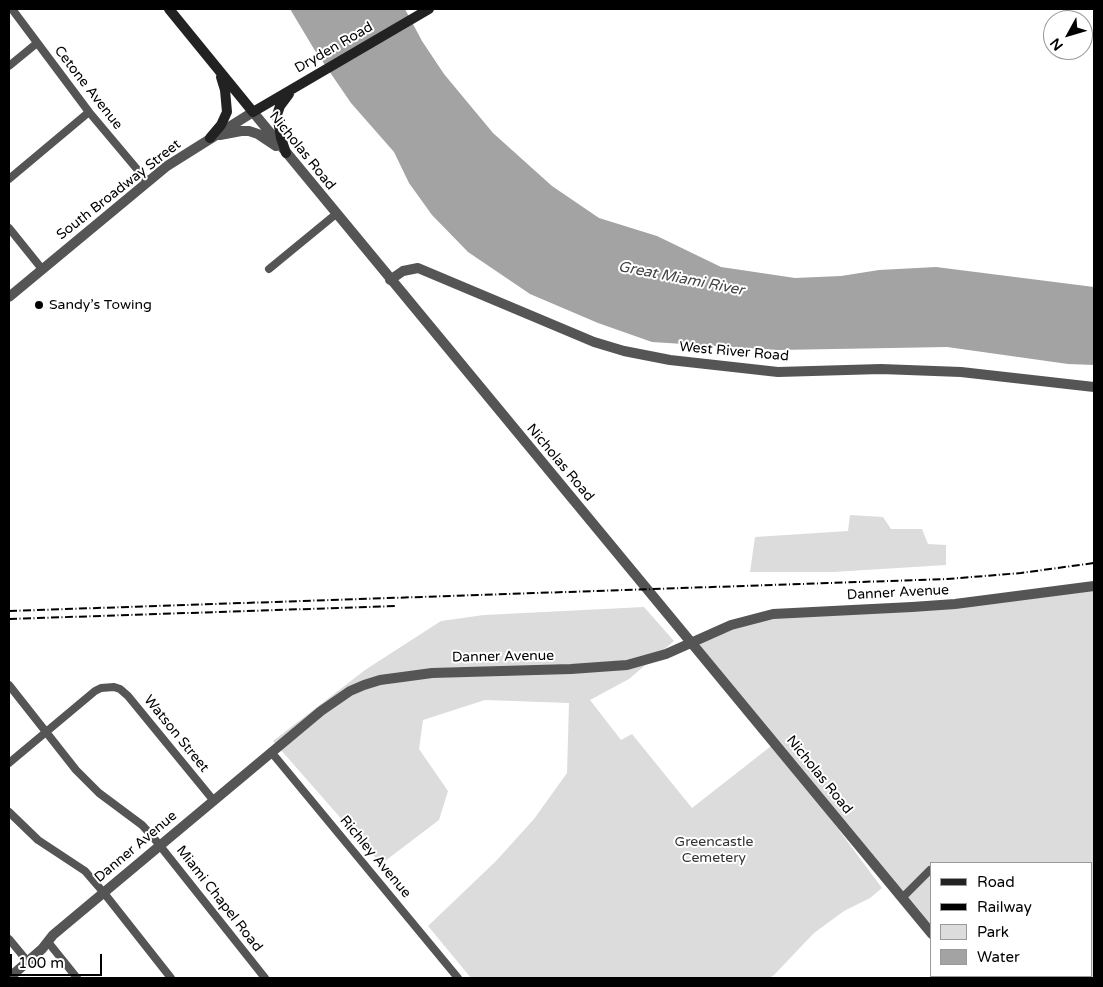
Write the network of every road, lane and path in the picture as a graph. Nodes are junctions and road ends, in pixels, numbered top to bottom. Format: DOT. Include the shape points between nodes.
graph roads {
  1 [pos="12,9"];
  2 [pos="169,9"];
  3 [pos="430,9"];
  4 [pos="38,43"];
  5 [pos="9,66"];
  6 [pos="216,67"];
  7 [pos="278,102"];
  8 [pos="89,112"];
  9 [pos="253,112"];
  10 [pos="210,138"];
  11 [pos="286,153"];
  12 [pos="9,179"];
  13 [pos="147,181"];
  14 [pos="336,214"];
  15 [pos="9,228"];
  16 [pos="42,269"];
  17 [pos="269,269"];
  18 [pos="390,280"];
  19 [pos="9,297"];
  20 [pos="1094,387"];
  21 [pos="1094,586"];
  22 [pos="693,643"];
  23 [pos="9,685"];
  24 [pos="46,732"];
  25 [pos="272,753"];
  26 [pos="9,763"];
  27 [pos="214,801"];
  28 [pos="9,812"];
  29 [pos="160,846"];
  30 [pos="930,870"];
  31 [pos="104,892"];
  32 [pos="902,898"];
  33 [pos="930,932"];
  34 [pos="9,939"];
  35 [pos="48,942"];
  36 [pos="28,962"];
  37 [pos="9,978"];
  38 [pos="77,978"];
  39 [pos="171,978"];
  40 [pos="265,978"];
  41 [pos="458,978"];
  1 -- 4 [label="street, Cetone Avenue"];
  2 -- 6 [label="main road, Nicholas Road"];
  3 -- 7 [label="main road, Dryden Road" via="294,88"];
  4 -- 5 [label="street"];
  4 -- 8 [label="street, Cetone Avenue"];
  6 -- 9 [label="main road, Nicholas Road"];
  6 -- 10 [label="main road" via="226,90 228,112"];
  7 -- 9 [label="main road, Dryden Road"];
  7 -- 11 [label="main road" via="278,124"];
  8 -- 12 [label="street"];
  8 -- 13 [label="street, Cetone Avenue"];
  9 -- 10 [label="street, South Broadway Street"];
  9 -- 11 [label="street, Nicholas Road"];
  10 -- 11 [label="street" via="249,131"];
  10 -- 13 [label="street, South Broadway Street"];
  11 -- 14 [label="street, Nicholas Road"];
  13 -- 16 [label="street, South Broadway Street"];
  14 -- 17 [label="street"];
  14 -- 18 [label="street, Nicholas Road"];
  15 -- 16 [label="street"];
  16 -- 19 [label="street, South Broadway Street"];
  18 -- 20 [label="street, West River Road" via="403,271 418,268 594,342 670,360 778,372 961,372"];
  18 -- 22 [label="street, Nicholas Road"];
  21 -- 22 [label="street, Danner Avenue" via="929,606 773,614 731,625"];
  22 -- 25 [label="street, Danner Avenue" via="645,660 604,668 457,671 372,682 330,704"];
  22 -- 32 [label="street, Nicholas Road"];
  23 -- 24 [label="street, Miami Chapel Road"];
  24 -- 26 [label="street"];
  24 -- 27 [label="street, Watson Street" via="95,691 114,687 122,690"];
  24 -- 29 [label="street, Miami Chapel Road" via="91,786 142,825"];
  25 -- 27 [label="street, Danner Avenue"];
  25 -- 41 [label="street, Richley Avenue"];
  27 -- 29 [label="street, Danner Avenue"];
  28 -- 31 [label="street" via="32,835 85,872"];
  29 -- 31 [label="street, Danner Avenue"];
  29 -- 40 [label="street, Miami Chapel Road"];
  30 -- 32 [label="street"];
  31 -- 35 [label="street, Danner Avenue"];
  31 -- 39 [label="street"];
  32 -- 33 [label="street, Nicholas Road"];
  34 -- 36 [label="street"];
  35 -- 36 [label="street, Danner Avenue"];
  35 -- 38 [label="street"];
  36 -- 37 [label="street, Danner Avenue"];
}
